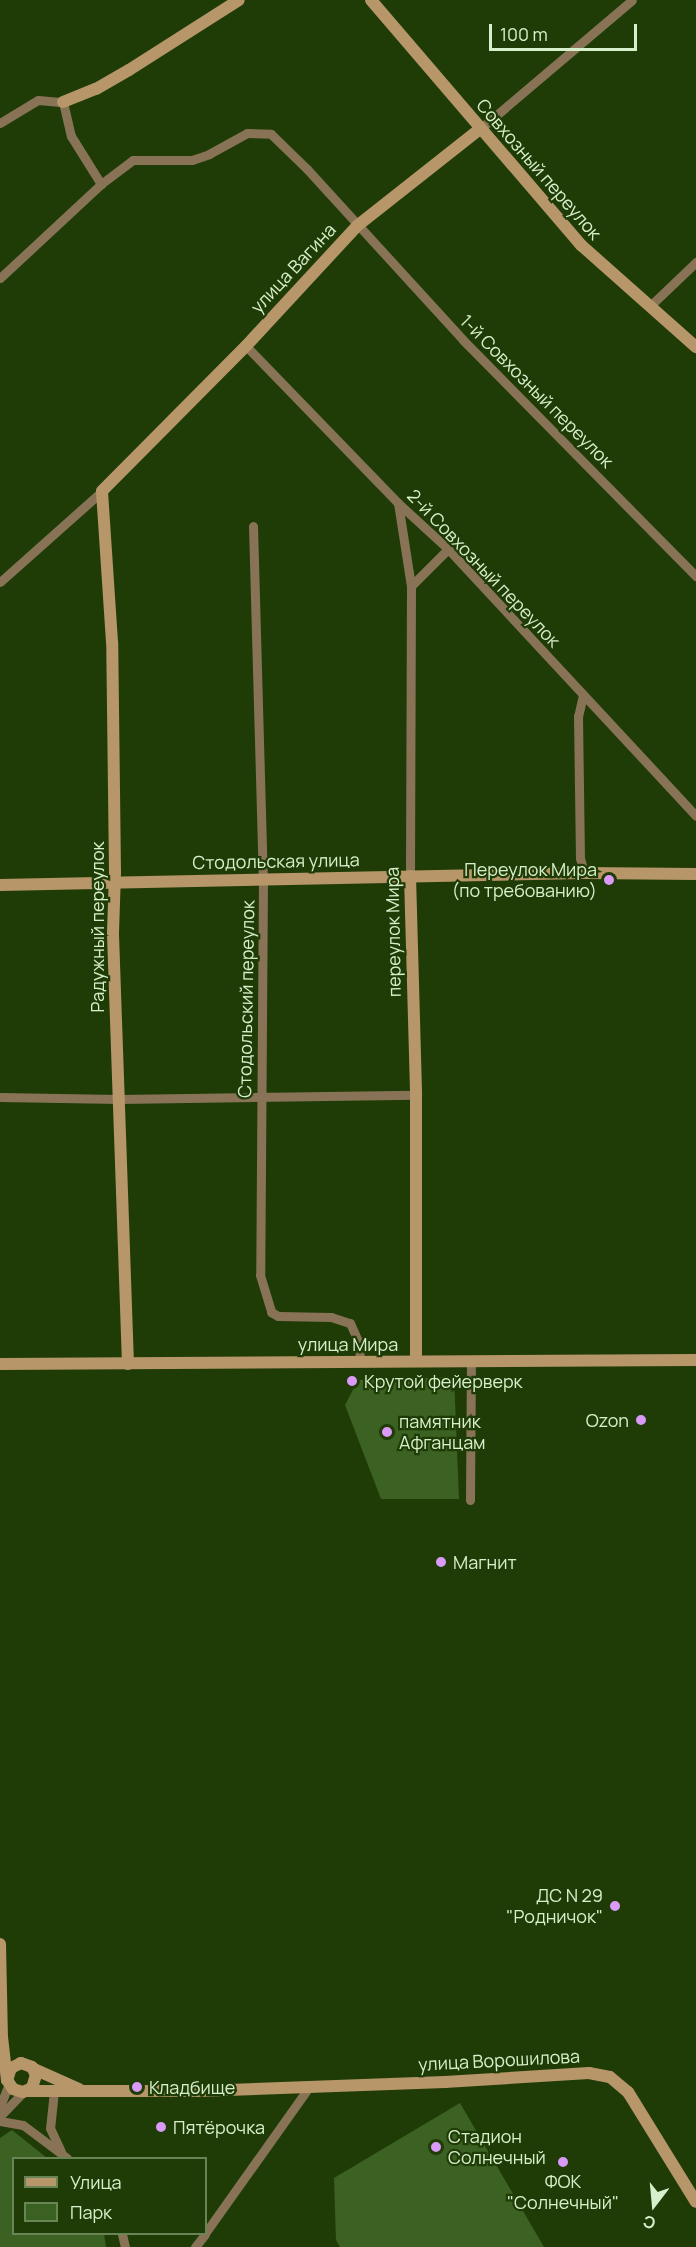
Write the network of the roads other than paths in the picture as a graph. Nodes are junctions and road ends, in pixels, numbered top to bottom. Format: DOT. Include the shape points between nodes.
graph roads {
  1 [pos="239,0"];
  2 [pos="371,0"];
  3 [pos="632,0"];
  4 [pos="63,102"];
  5 [pos="0,123"];
  6 [pos="480,129"];
  7 [pos="101,184"];
  8 [pos="357,226"];
  9 [pos="696,262"];
  10 [pos="0,278"];
  11 [pos="650,306"];
  12 [pos="246,346"];
  13 [pos="696,346"];
  14 [pos="102,491"];
  15 [pos="398,502"];
  16 [pos="253,526"];
  17 [pos="448,549"];
  18 [pos="696,576"];
  19 [pos="0,582"];
  20 [pos="411,586"];
  21 [pos="583,694"];
  22 [pos="696,816"];
  23 [pos="584,873"];
  24 [pos="696,874"];
  25 [pos="410,876"];
  26 [pos="263,879"];
  27 [pos="114,883"];
  28 [pos="0,885"];
  29 [pos="416,1095"];
  30 [pos="0,1097"];
  31 [pos="261,1097"];
  32 [pos="119,1099"];
  33 [pos="696,1360"];
  34 [pos="416,1361"];
  35 [pos="471,1361"];
  36 [pos="360,1362"];
  37 [pos="0,1364"];
  38 [pos="128,1364"];
  39 [pos="470,1500"];
  40 [pos="0,1944"];
  41 [pos="2,2037"];
  42 [pos="29,2066"];
  43 [pos="8,2082"];
  44 [pos="309,2087"];
  45 [pos="82,2090"];
  46 [pos="54,2091"];
  47 [pos="25,2092"];
  48 [pos="0,2106"];
  49 [pos="0,2116"];
  50 [pos="0,2121"];
  51 [pos="65,2157"];
  52 [pos="696,2202"];
  53 [pos="207,2230"];
  1 -- 4 [label="street" via="129,70"];
  2 -- 6 [label="street, Совхозный переулок"];
  3 -- 6 [label="street, улица Вагина"];
  4 -- 5 [label="street" via="38,100"];
  4 -- 7 [label="street" via="70,136"];
  6 -- 8 [label="street, улица Вагина"];
  6 -- 11 [label="street, Совхозный переулок" via="581,245"];
  7 -- 8 [label="street, 1-й Совхозный переулок" via="133,160 192,160 247,133 266,133 276,137"];
  7 -- 10 [label="street, 1-й Совхозный переулок"];
  8 -- 12 [label="street, улица Вагина"];
  8 -- 18 [label="street, 1-й Совхозный переулок" via="463,340"];
  9 -- 11 [label="street"];
  11 -- 13 [label="street, Совхозный переулок"];
  12 -- 14 [label="street, улица Вагина"];
  12 -- 15 [label="street, 2-й Совхозный переулок"];
  14 -- 19 [label="street, улица Вагина"];
  14 -- 27 [label="street, Радужный переулок" via="112,642"];
  15 -- 17 [label="street, 2-й Совхозный переулок"];
  15 -- 20 [label="street, переулок Мира"];
  16 -- 26 [label="street, Стодольский переулок"];
  17 -- 20 [label="street"];
  17 -- 21 [label="street, 2-й Совхозный переулок"];
  20 -- 25 [label="street, переулок Мира"];
  21 -- 22 [label="street, 2-й Совхозный переулок"];
  21 -- 23 [label="street" via="578,716 580,858"];
  23 -- 24 [label="street, Стодольская улица"];
  23 -- 25 [label="street, Стодольская улица"];
  25 -- 26 [label="street, Стодольская улица"];
  25 -- 29 [label="street, переулок Мира"];
  26 -- 27 [label="street, Стодольская улица"];
  26 -- 31 [label="street, Стодольский переулок"];
  27 -- 28 [label="street, Стодольская улица"];
  27 -- 32 [label="street, Радужный переулок"];
  29 -- 31 [label="street"];
  29 -- 34 [label="street, переулок Мира"];
  30 -- 32 [label="street"];
  31 -- 32 [label="street"];
  31 -- 36 [label="street, Стодольский переулок" via="260,1275 265,1296 271,1312 278,1316 331,1317 350,1323 359,1342"];
  32 -- 38 [label="street, Радужный переулок"];
  33 -- 35 [label="street, улица Мира"];
  34 -- 35 [label="street, улица Мира"];
  34 -- 36 [label="street, улица Мира"];
  35 -- 39 [label="street"];
  36 -- 38 [label="street, улица Мира"];
  37 -- 38 [label="street, улица Мира"];
  40 -- 41 [label="street"];
  41 -- 42 [label="street, улица Ворошилова"];
  41 -- 43 [label="street"];
  42 -- 43 [label="street" via="11,2067"];
  42 -- 45 [label="street, улица Ворошилова"];
  42 -- 47 [label="street" via="35,2084"];
  43 -- 47 [label="street" via="14,2090"];
  43 -- 48 [label="street"];
  44 -- 45 [label="street, улица Ворошилова"];
  44 -- 52 [label="street, улица Ворошилова" via="573,2072 610,2077 639,2106"];
  44 -- 53 [label="street"];
  45 -- 46 [label="street, улица Ворошилова"];
  46 -- 47 [label="street, улица Ворошилова"];
  46 -- 51 [label="street" via="51,2128"];
  47 -- 49 [label="street"];
  50 -- 51 [label="street" via="23,2125"];
}
